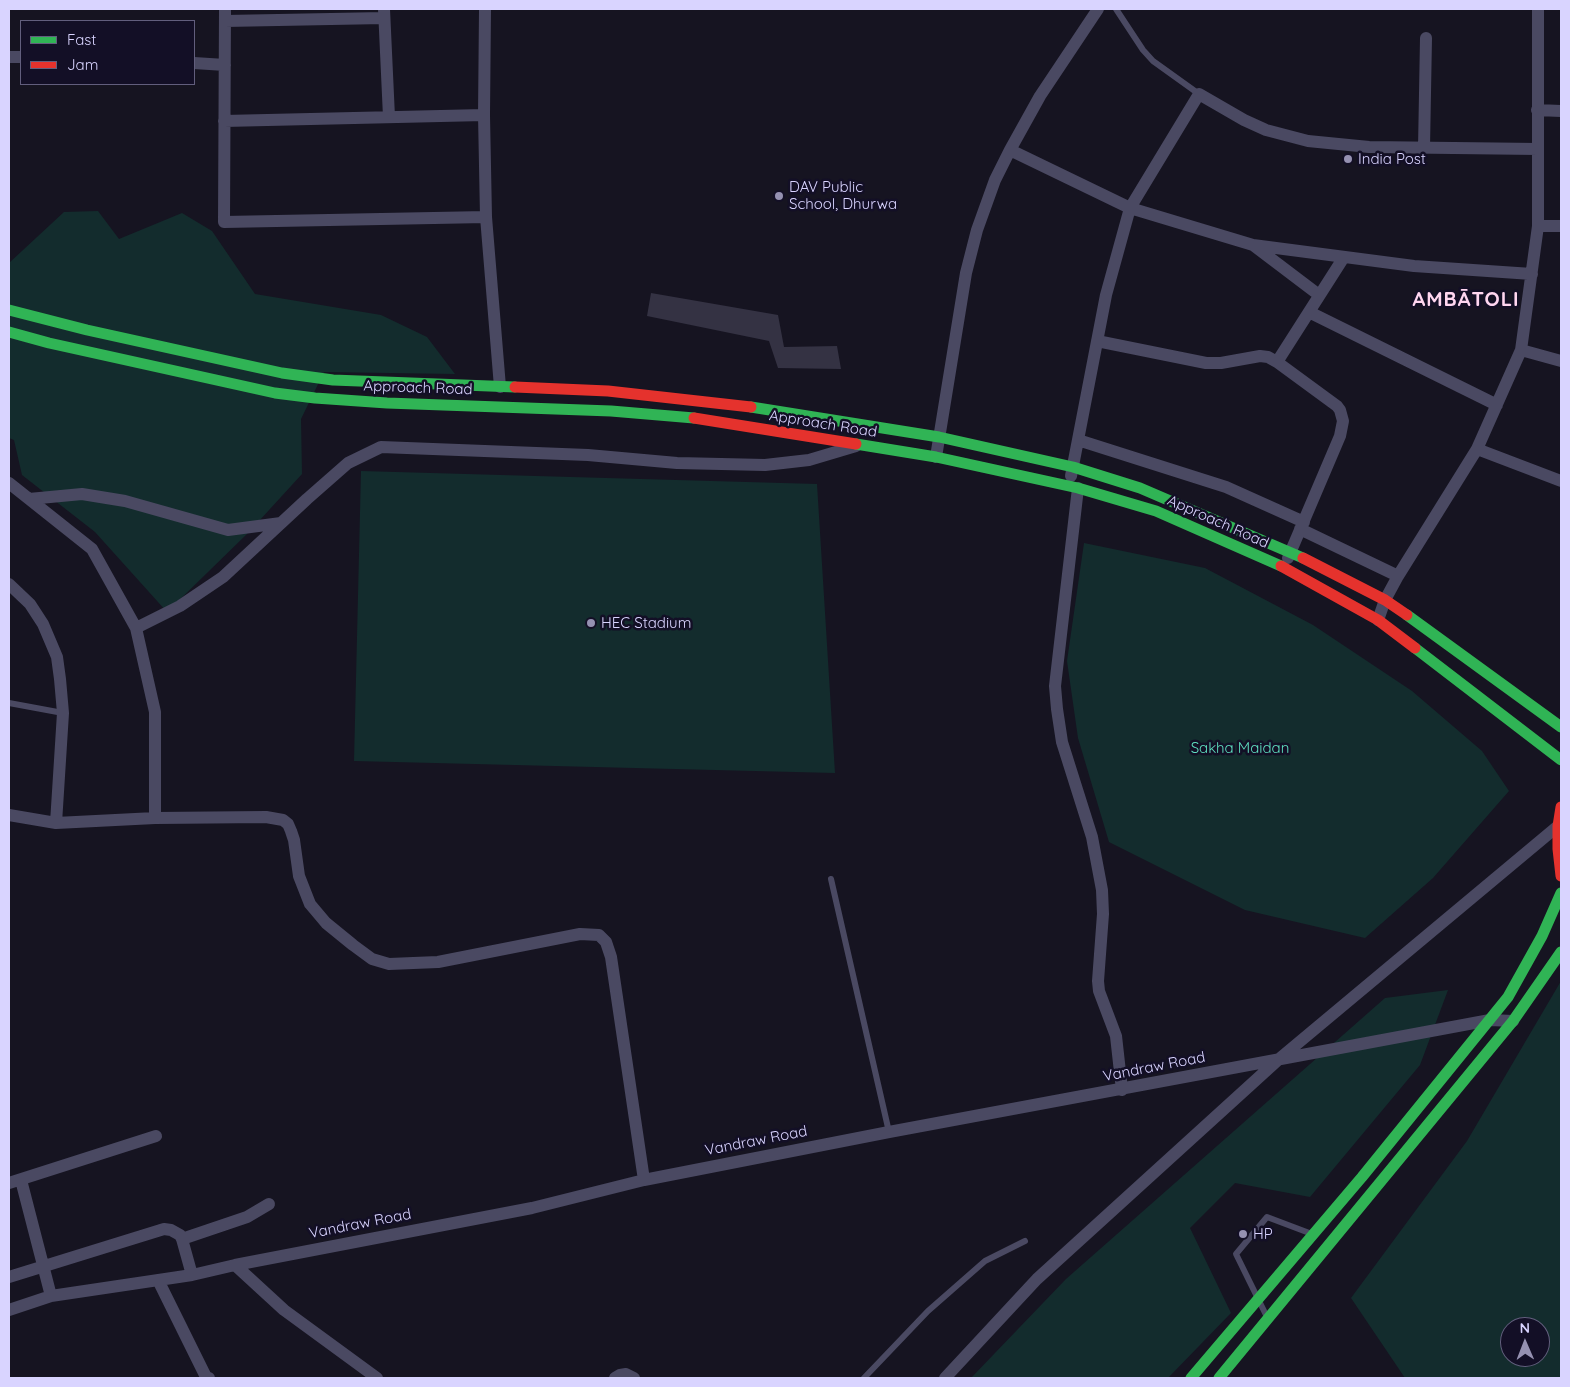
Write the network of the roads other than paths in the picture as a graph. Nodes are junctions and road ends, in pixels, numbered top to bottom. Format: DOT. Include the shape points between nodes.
graph roads {
  1 [pos="485,9"];
  2 [pos="1098,9"];
  3 [pos="1116,9"];
  4 [pos="1538,9"];
  5 [pos="384,13"];
  6 [pos="225,15"];
  7 [pos="1426,38"];
  8 [pos="195,63"];
  9 [pos="224,64"];
  10 [pos="1199,94"];
  11 [pos="1537,110"];
  12 [pos="1561,111"];
  13 [pos="484,115"];
  14 [pos="389,117"];
  15 [pos="224,121"];
  16 [pos="1424,148"];
  17 [pos="1538,149"];
  18 [pos="1010,150"];
  19 [pos="1130,208"];
  20 [pos="486,217"];
  21 [pos="1538,226"];
  22 [pos="1561,226"];
  23 [pos="1253,245"];
  24 [pos="1344,257"];
  25 [pos="1532,274"];
  26 [pos="1319,295"];
  27 [pos="9,310"];
  28 [pos="1308,312"];
  29 [pos="9,332"];
  30 [pos="1097,341"];
  31 [pos="1521,350"];
  32 [pos="1561,361"];
  33 [pos="1277,362"];
  34 [pos="500,387"];
  35 [pos="1497,405"];
  36 [pos="939,437"];
  37 [pos="1078,440"];
  38 [pos="859,445"];
  39 [pos="1477,449"];
  40 [pos="936,457"];
  41 [pos="1073,467"];
  42 [pos="1561,481"];
  43 [pos="9,483"];
  44 [pos="1074,487"];
  45 [pos="29,499"];
  46 [pos="281,523"];
  47 [pos="1302,525"];
  48 [pos="1290,552"];
  49 [pos="1284,567"];
  50 [pos="1398,576"];
  51 [pos="9,584"];
  52 [pos="1385,600"];
  53 [pos="1378,620"];
  54 [pos="136,628"];
  55 [pos="9,703"];
  56 [pos="63,713"];
  57 [pos="1559,722"];
  58 [pos="1561,760"];
  59 [pos="1561,807"];
  60 [pos="9,815"];
  61 [pos="155,818"];
  62 [pos="56,822"];
  63 [pos="1558,826"];
  64 [pos="1561,876"];
  65 [pos="831,879"];
  66 [pos="1561,893"];
  67 [pos="1561,952"];
  68 [pos="1490,1020"];
  69 [pos="1513,1021"];
  70 [pos="1279,1060"];
  71 [pos="1122,1090"];
  72 [pos="889,1132"];
  73 [pos="156,1136"];
  74 [pos="644,1180"];
  75 [pos="15,1181"];
  76 [pos="270,1204"];
  77 [pos="1313,1234"];
  78 [pos="182,1239"];
  79 [pos="1025,1242"];
  80 [pos="235,1265"];
  81 [pos="43,1266"];
  82 [pos="192,1275"];
  83 [pos="9,1276"];
  84 [pos="158,1280"];
  85 [pos="51,1296"];
  86 [pos="1258,1300"];
  87 [pos="9,1310"];
  88 [pos="1268,1318"];
  89 [pos="206,1378"];
  90 [pos="377,1378"];
  91 [pos="615,1378"];
  92 [pos="634,1378"];
  93 [pos="864,1378"];
  94 [pos="945,1378"];
  95 [pos="1191,1378"];
  96 [pos="1219,1378"];
  1 -- 13 [label="street"];
  2 -- 18 [label="street" via="1040,96"];
  3 -- 10 [label="lane" via="1153,61"];
  4 -- 11 [label="street"];
  5 -- 6 [label="street"];
  5 -- 14 [label="street"];
  6 -- 9 [label="street"];
  7 -- 16 [label="street"];
  8 -- 9 [label="street"];
  9 -- 15 [label="street"];
  10 -- 16 [label="street" via="1244,120 1291,138 1369,147"];
  10 -- 19 [label="street"];
  11 -- 12 [label="street"];
  11 -- 17 [label="street"];
  13 -- 14 [label="street"];
  13 -- 20 [label="street"];
  14 -- 15 [label="street"];
  15 -- 20 [label="street" via="224,222"];
  16 -- 17 [label="street"];
  17 -- 21 [label="street"];
  18 -- 19 [label="street"];
  18 -- 36 [label="street" via="980,221 966,273"];
  19 -- 23 [label="street"];
  19 -- 30 [label="street"];
  20 -- 34 [label="street"];
  21 -- 22 [label="street"];
  21 -- 25 [label="street"];
  23 -- 24 [label="street"];
  23 -- 26 [label="street"];
  24 -- 25 [label="street" via="1414,266"];
  24 -- 26 [label="street"];
  25 -- 31 [label="street"];
  26 -- 28 [label="street"];
  27 -- 34 [label="street, Approach Road" via="282,373 333,380"];
  28 -- 33 [label="street"];
  28 -- 35 [label="street"];
  29 -- 38 [label="street, Approach Road" via="275,393 387,403 611,411 694,418"];
  30 -- 33 [label="street" via="1206,363 1260,356"];
  30 -- 37 [label="street"];
  31 -- 32 [label="street"];
  31 -- 35 [label="street"];
  33 -- 47 [label="street" via="1332,402 1342,415 1340,436"];
  34 -- 36 [label="street, Approach Road" via="608,391 711,401"];
  35 -- 39 [label="street"];
  36 -- 40 [label="street"];
  36 -- 41 [label="street, Approach Road"];
  37 -- 41 [label="street"];
  37 -- 47 [label="street" via="1226,487"];
  38 -- 40 [label="street, Approach Road"];
  38 -- 46 [label="street" via="810,460 765,465 381,447 348,463"];
  39 -- 42 [label="street"];
  39 -- 50 [label="street"];
  40 -- 44 [label="street, Approach Road"];
  41 -- 44 [label="street"];
  41 -- 48 [label="street, Approach Road" via="1140,488"];
  43 -- 45 [label="street"];
  44 -- 49 [label="street, Approach Road" via="1156,511"];
  44 -- 71 [label="street" via="1056,677 1057,709 1062,742 1092,837 1102,890 1098,981 1116,1036"];
  45 -- 46 [label="street" via="82,494 125,501 228,530"];
  45 -- 54 [label="street" via="92,549"];
  46 -- 54 [label="street" via="223,578 180,606"];
  47 -- 48 [label="street"];
  47 -- 50 [label="street"];
  48 -- 49 [label="street"];
  48 -- 52 [label="street, Approach Road"];
  49 -- 53 [label="street, Approach Road"];
  50 -- 52 [label="street"];
  51 -- 56 [label="street" via="30,604 52,642"];
  52 -- 53 [label="street"];
  52 -- 57 [label="street, Approach Road"];
  53 -- 58 [label="street, Approach Road"];
  54 -- 61 [label="street" via="156,712"];
  55 -- 56 [label="lane"];
  56 -- 62 [label="street"];
  59 -- 63 [label="street"];
  60 -- 62 [label="street"];
  61 -- 62 [label="street"];
  61 -- 74 [label="street" via="283,820 294,840 299,876 310,904 326,923 353,945 372,959 389,964 438,962 580,934 599,935 606,942 611,956"];
  63 -- 64 [label="street"];
  63 -- 70 [label="street"];
  65 -- 72 [label="lane"];
  66 -- 68 [label="street" via="1542,936 1508,997"];
  67 -- 69 [label="street"];
  68 -- 69 [label="street, Vandraw Road"];
  68 -- 70 [label="street, Vandraw Road"];
  68 -- 77 [label="street"];
  69 -- 88 [label="street"];
  70 -- 71 [label="street, Vandraw Road"];
  70 -- 94 [label="street" via="1037,1279"];
  71 -- 72 [label="street, Vandraw Road"];
  72 -- 74 [label="street, Vandraw Road"];
  73 -- 75 [label="street"];
  74 -- 80 [label="street, Vandraw Road" via="532,1208"];
  75 -- 81 [label="street"];
  76 -- 78 [label="street" via="247,1217"];
  77 -- 86 [label="street"];
  77 -- 86 [label="lane" via="1267,1216 1236,1254"];
  78 -- 81 [label="street" via="171,1230 164,1229"];
  78 -- 82 [label="street"];
  79 -- 93 [label="lane" via="984,1261 928,1311"];
  80 -- 82 [label="street, Vandraw Road"];
  80 -- 90 [label="street" via="284,1310"];
  81 -- 83 [label="street"];
  81 -- 85 [label="street"];
  82 -- 84 [label="street, Vandraw Road"];
  84 -- 85 [label="street, Vandraw Road"];
  84 -- 89 [label="street"];
  85 -- 87 [label="street, Vandraw Road"];
  86 -- 88 [label="lane"];
  86 -- 95 [label="street"];
  88 -- 96 [label="street"];
  91 -- 92 [label="street" via="626,1374"];
}
